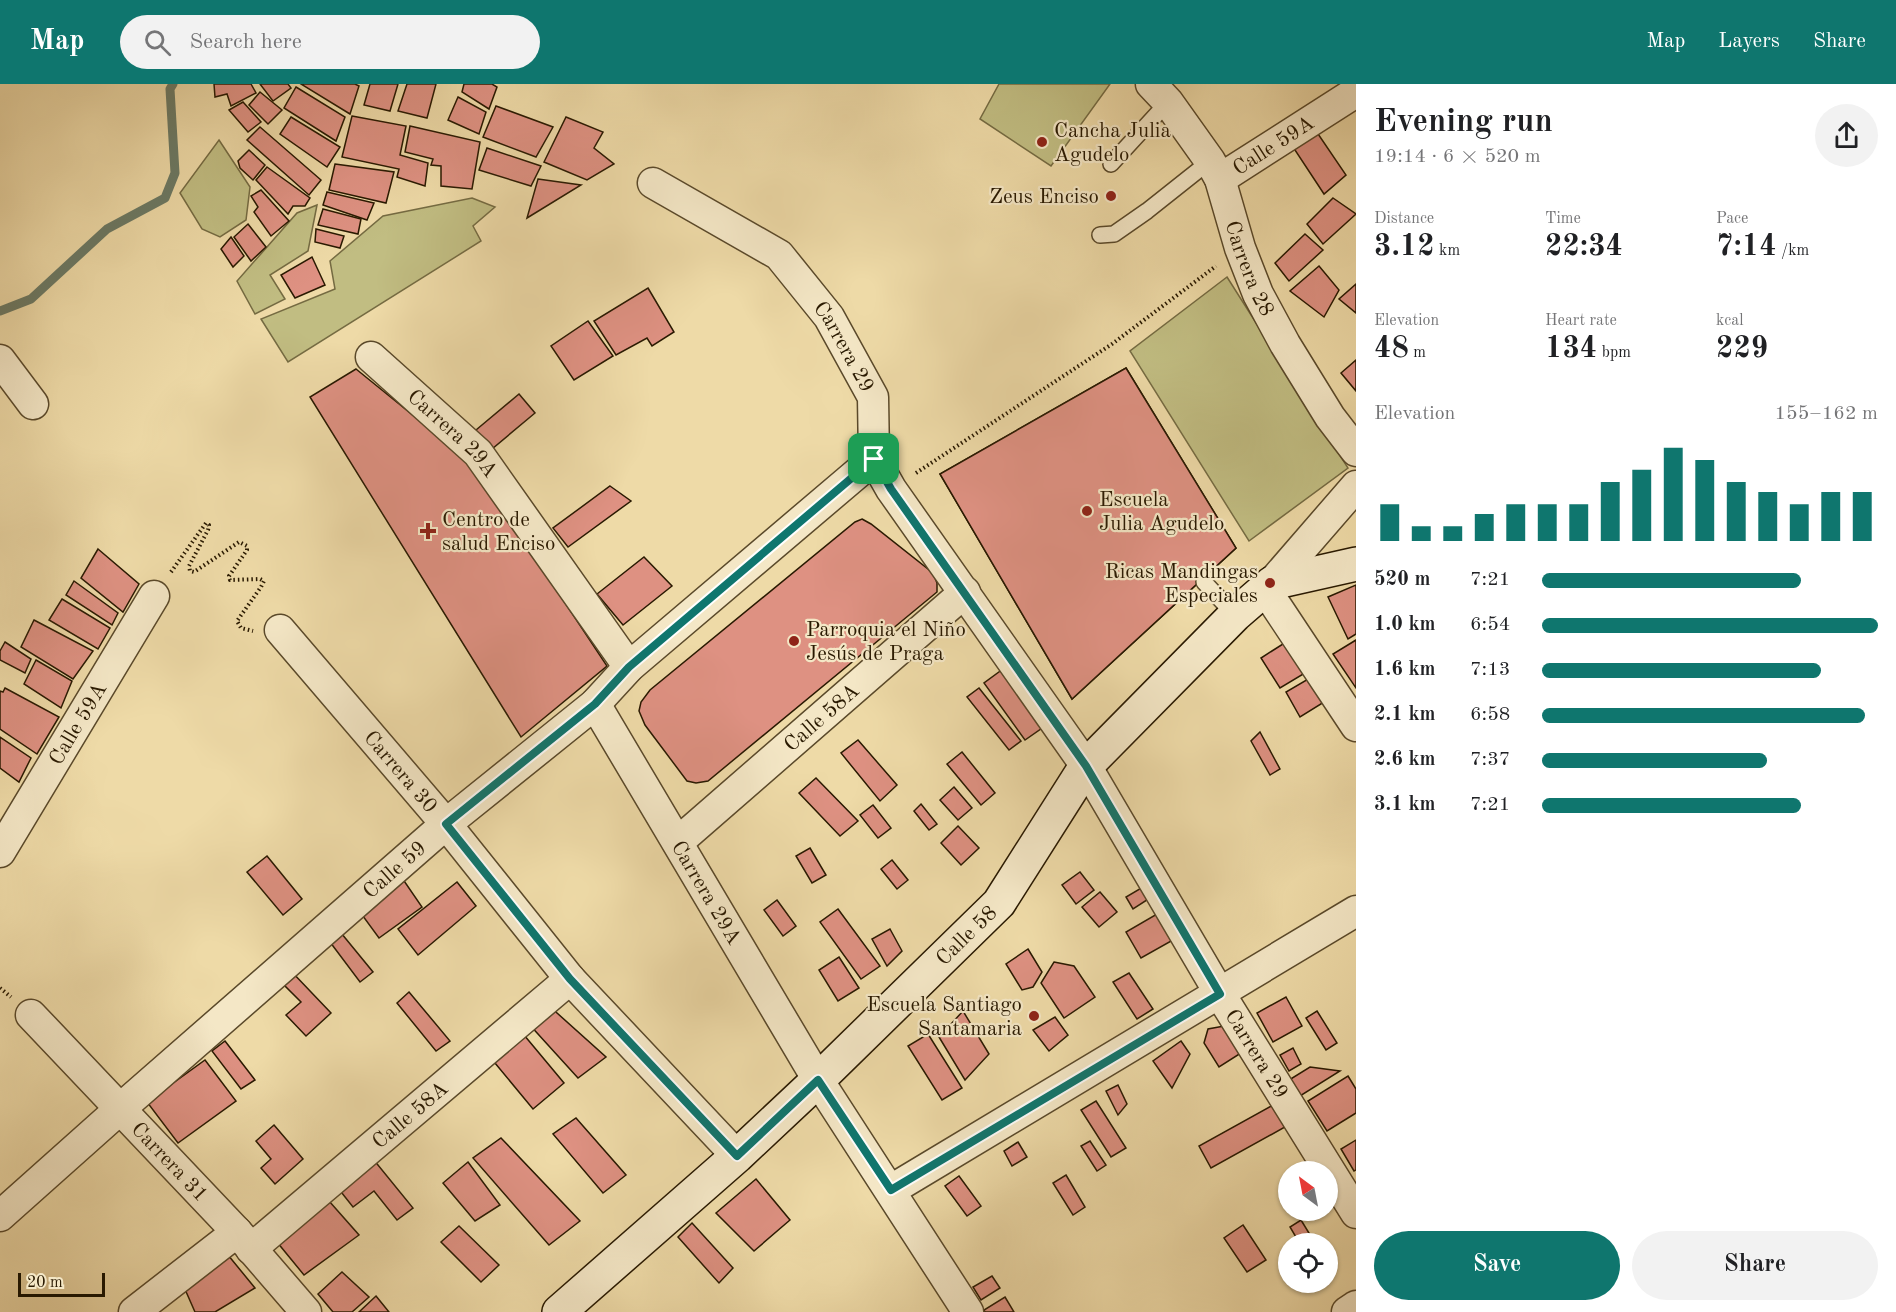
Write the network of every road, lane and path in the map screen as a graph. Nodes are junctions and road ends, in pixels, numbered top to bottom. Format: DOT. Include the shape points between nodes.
graph roads {
  1 [pos="1349,91"];
  2 [pos="1159,93"];
  3 [pos="1111,164"];
  4 [pos="1215,170"];
  5 [pos="653,183"];
  6 [pos="1101,235"];
  7 [pos="1240,248"];
  8 [pos="370,357"];
  9 [pos="0,360"];
  10 [pos="33,404"];
  11 [pos="1356,451"];
  12 [pos="874,459"];
  13 [pos="1356,486"];
  14 [pos="891,489"];
  15 [pos="1356,564"];
  16 [pos="1204,582"];
  17 [pos="1269,586"];
  18 [pos="965,592"];
  19 [pos="154,596"];
  20 [pos="1235,615"];
  21 [pos="280,630"];
  22 [pos="629,667"];
  23 [pos="595,704"];
  24 [pos="1356,726"];
  25 [pos="1086,766"];
  26 [pos="446,824"];
  27 [pos="678,842"];
  28 [pos="0,852"];
  29 [pos="1356,910"];
  30 [pos="570,979"];
  31 [pos="1220,994"];
  32 [pos="31,1015"];
  33 [pos="818,1080"];
  34 [pos="120,1109"];
  35 [pos="737,1156"];
  36 [pos="891,1190"];
  37 [pos="1356,1213"];
  38 [pos="0,1216"];
  39 [pos="244,1241"];
  40 [pos="1356,1306"];
  41 [pos="134,1312"];
  42 [pos="306,1312"];
  43 [pos="559,1312"];
  44 [pos="968,1312"];
  45 [pos="1347,1312"];
  1 -- 4 [label="street, Calle 59A"];
  2 -- 3 [label="lane"];
  2 -- 4 [label="street, Carrera 28"];
  4 -- 6 [label="lane" via="1114,234"];
  4 -- 7 [label="street, Carrera 28"];
  5 -- 12 [label="street, Carrera 29" via="779,255 828,317 873,397"];
  7 -- 11 [label="street, Carrera 28" via="1258,294 1286,344 1330,417"];
  7 -- 14 [label="path" via="1112,344"];
  8 -- 22 [label="street, Carrera 29A" via="478,453"];
  9 -- 10 [label="street"];
  12 -- 14 [label="street, Carrera 29"];
  12 -- 22 [label="street, Calle 59"];
  13 -- 17 [label="street"];
  14 -- 18 [label="street, Carrera 29"];
  15 -- 17 [label="street, Calle 58"];
  16 -- 20 [label="lane"];
  17 -- 20 [label="street, Calle 58"];
  17 -- 24 [label="street"];
  18 -- 25 [label="street, Carrera 29"];
  18 -- 27 [label="street, Calle 58A"];
  19 -- 21 [label="path" via="206,523 208,530 190,571 194,573 238,542 247,546 230,580 264,581 237,621 241,628 256,632"];
  19 -- 28 [label="street, Calle 59A"];
  20 -- 25 [label="street, Calle 58"];
  21 -- 26 [label="street, Carrera 30"];
  22 -- 23 [label="street, Calle 59"];
  23 -- 26 [label="street, Calle 59"];
  23 -- 27 [label="street, Carrera 29A"];
  25 -- 31 [label="street, Carrera 29"];
  25 -- 33 [label="street, Calle 58" via="999,903"];
  26 -- 30 [label="street, Carrera 30"];
  26 -- 34 [label="street, Calle 59"];
  27 -- 33 [label="street, Carrera 29A"];
  29 -- 31 [label="street"];
  30 -- 35 [label="street, Carrera 30"];
  30 -- 39 [label="street, Calle 58A"];
  31 -- 36 [label="street"];
  31 -- 37 [label="street, Carrera 29"];
  32 -- 34 [label="street, Carrera 31"];
  33 -- 35 [label="street, Calle 58"];
  33 -- 36 [label="street"];
  34 -- 38 [label="street, Calle 59"];
  34 -- 39 [label="street, Carrera 31"];
  35 -- 43 [label="street, Calle 58"];
  36 -- 44 [label="street"];
  39 -- 41 [label="street, Calle 58A"];
  39 -- 42 [label="street, Carrera 31"];
  40 -- 45 [label="street"];
}
